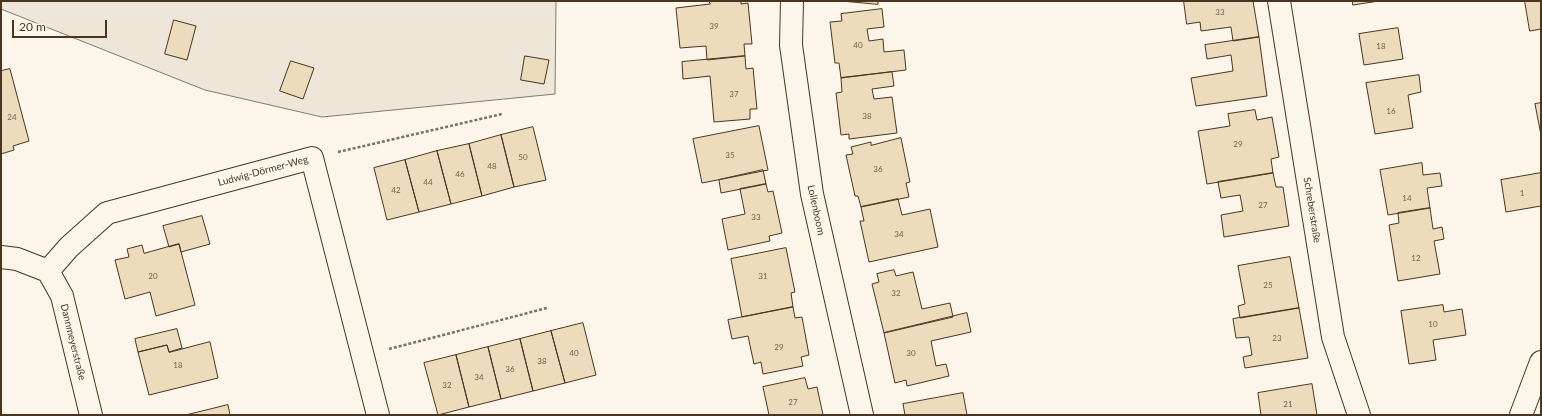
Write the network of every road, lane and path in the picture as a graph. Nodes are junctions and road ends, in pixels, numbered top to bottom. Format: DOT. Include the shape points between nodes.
graph roads {
  1 [pos="792,1"];
  2 [pos="1279,1"];
  3 [pos="502,114"];
  4 [pos="312,158"];
  5 [pos="1,257"];
  6 [pos="48,271"];
  7 [pos="547,308"];
  8 [pos="362,355"];
  9 [pos="1541,362"];
  10 [pos="91,415"];
  11 [pos="378,415"];
  12 [pos="862,415"];
  13 [pos="1359,415"];
  14 [pos="1521,415"];
  1 -- 12 [label="street, Lollenboom" via="791,45 812,194"];
  2 -- 13 [label="street, Schreberstraße" via="1333,337"];
  3 -- 4 [label="path"];
  4 -- 6 [label="street, Ludwig-Dörmer-Weg" via="107,213 69,247"];
  4 -- 8 [label="street, Ludwig-Dörmer-Weg"];
  5 -- 6 [label="street" via="17,259"];
  6 -- 10 [label="street, Dannmeyerstraße" via="62,296"];
  7 -- 8 [label="path"];
  8 -- 11 [label="street, Ludwig-Dörmer-Weg"];
  9 -- 14 [label="street"];
}
